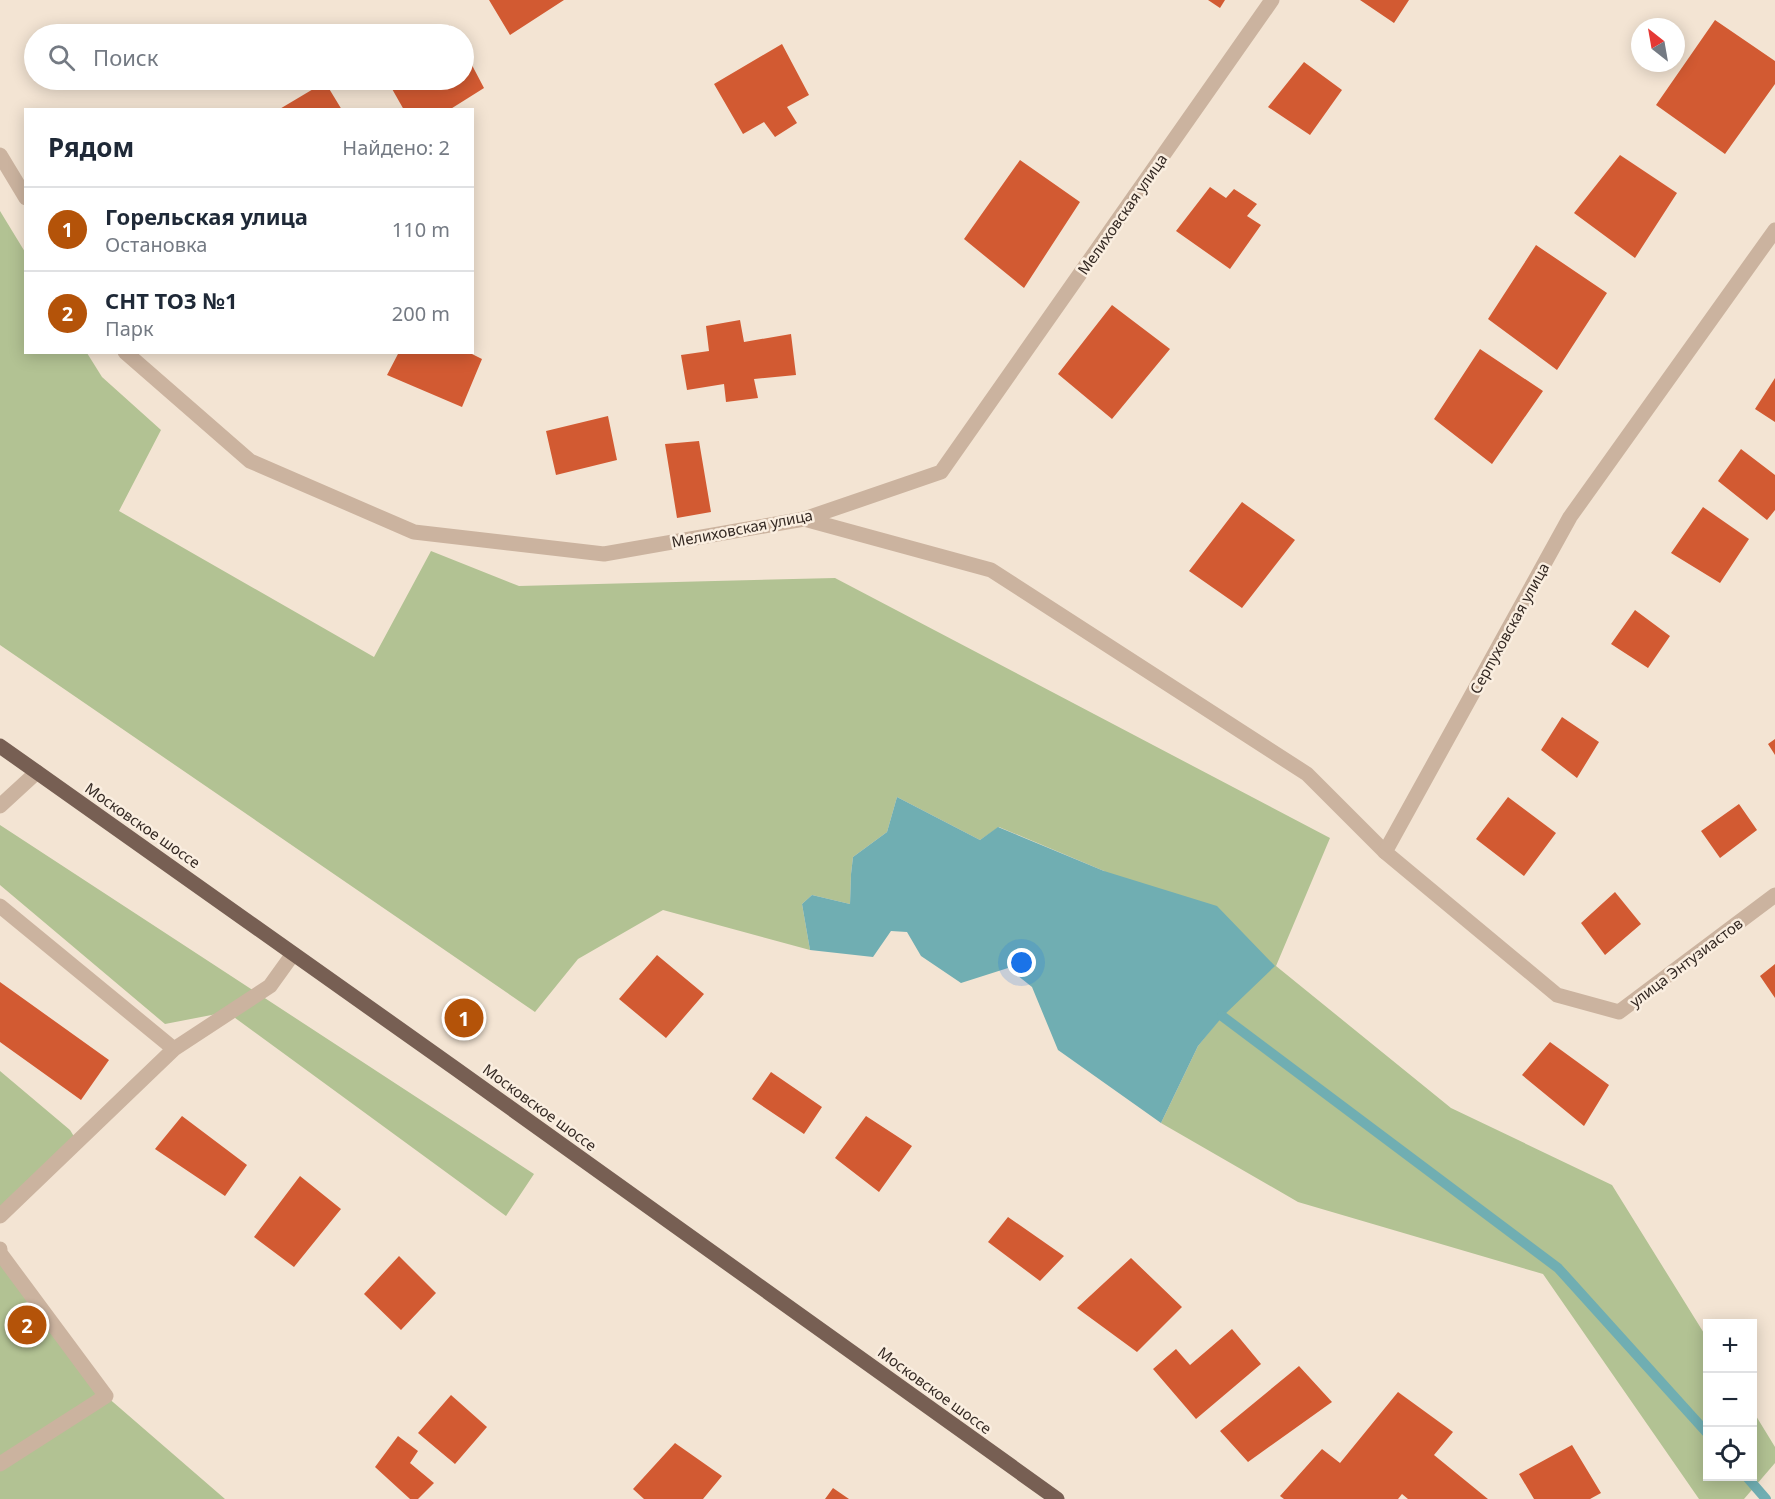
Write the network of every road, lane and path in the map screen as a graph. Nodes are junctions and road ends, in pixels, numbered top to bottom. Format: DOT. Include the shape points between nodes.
graph roads {
  1 [pos="1272,0"];
  2 [pos="0,155"];
  3 [pos="24,195"];
  4 [pos="1775,230"];
  5 [pos="127,354"];
  6 [pos="804,519"];
  7 [pos="0,746"];
  8 [pos="37,772"];
  9 [pos="0,806"];
  10 [pos="1385,852"];
  11 [pos="1775,895"];
  12 [pos="0,906"];
  13 [pos="293,954"];
  14 [pos="174,1049"];
  15 [pos="0,1216"];
  16 [pos="0,1249"];
  17 [pos="0,1464"];
  18 [pos="1057,1499"];
  1 -- 6 [label="street, Мелиховская улица" via="941,472"];
  2 -- 3 [label="street"];
  4 -- 10 [label="street, Серпуховская улица" via="1570,517"];
  5 -- 6 [label="street, Мелиховская улица" via="250,461 414,532 604,554"];
  6 -- 10 [label="street" via="991,570 1307,774"];
  7 -- 8 [label="main road, Московское шоссе"];
  8 -- 9 [label="street"];
  8 -- 13 [label="main road, Московское шоссе"];
  10 -- 11 [label="street, улица Энтузиастов" via="1557,995 1619,1012"];
  12 -- 14 [label="street"];
  13 -- 14 [label="street" via="270,986"];
  13 -- 18 [label="main road, Московское шоссе"];
  14 -- 15 [label="street"];
  16 -- 17 [label="street" via="106,1396"];
}
